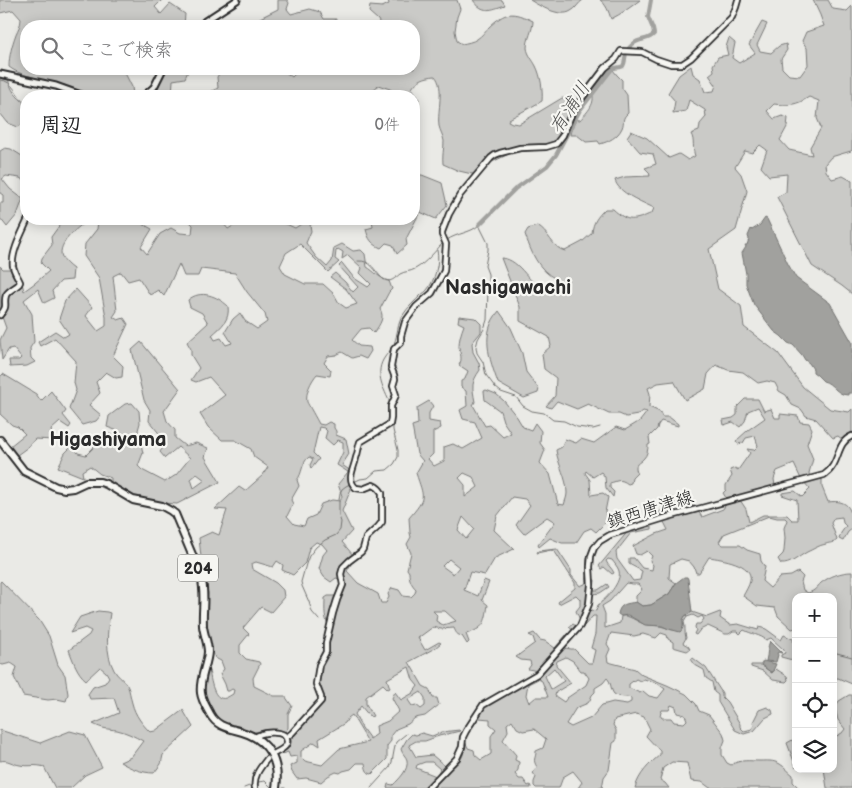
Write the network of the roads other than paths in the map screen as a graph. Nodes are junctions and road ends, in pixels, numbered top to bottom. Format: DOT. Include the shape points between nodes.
graph roads {
  1 [pos="237,0"];
  2 [pos="738,0"];
  3 [pos="207,20"];
  4 [pos="0,74"];
  5 [pos="160,75"];
  6 [pos="67,90"];
  7 [pos="151,90"];
  8 [pos="25,225"];
  9 [pos="0,315"];
  10 [pos="852,438"];
  11 [pos="0,440"];
  12 [pos="255,737"];
  13 [pos="287,738"];
  14 [pos="275,753"];
  15 [pos="267,759"];
  16 [pos="255,788"];
  17 [pos="276,788"];
  18 [pos="428,788"];
  1 -- 3 [label="main road"];
  2 -- 13 [label="street" via="732,17 682,64 671,64 642,52 623,51 605,68 576,106 556,144 495,155 460,195 442,232 446,244 444,270 432,293 405,322 401,342 392,353 396,395 391,406 391,421 387,427 360,442 351,472 350,479 356,488 373,485 381,491 382,522 366,538 361,552 344,567 341,574 343,585 326,652 319,665 316,684 321,701"];
  4 -- 6 [label="main road"];
  5 -- 7 [label="main road"];
  8 -- 9 [label="street" via="13,267 20,282 7,295 5,309"];
  10 -- 18 [label="street, 鎮西唐津線" via="846,439 833,467 824,475 668,517 600,541 591,556 591,585 580,626 537,674 483,705 463,737 457,758"];
  11 -- 12 [label="highway, 204" via="24,471 56,487 65,489 86,482 100,482 133,500 162,506 175,514 203,585 208,648 201,685 203,699 211,717 220,725"];
  12 -- 13 [label="street" via="281,733"];
  12 -- 17 [label="highway, 204" via="274,758"];
  13 -- 14 [label="street" via="286,746"];
  15 -- 16 [label="street" via="257,772"];
}
